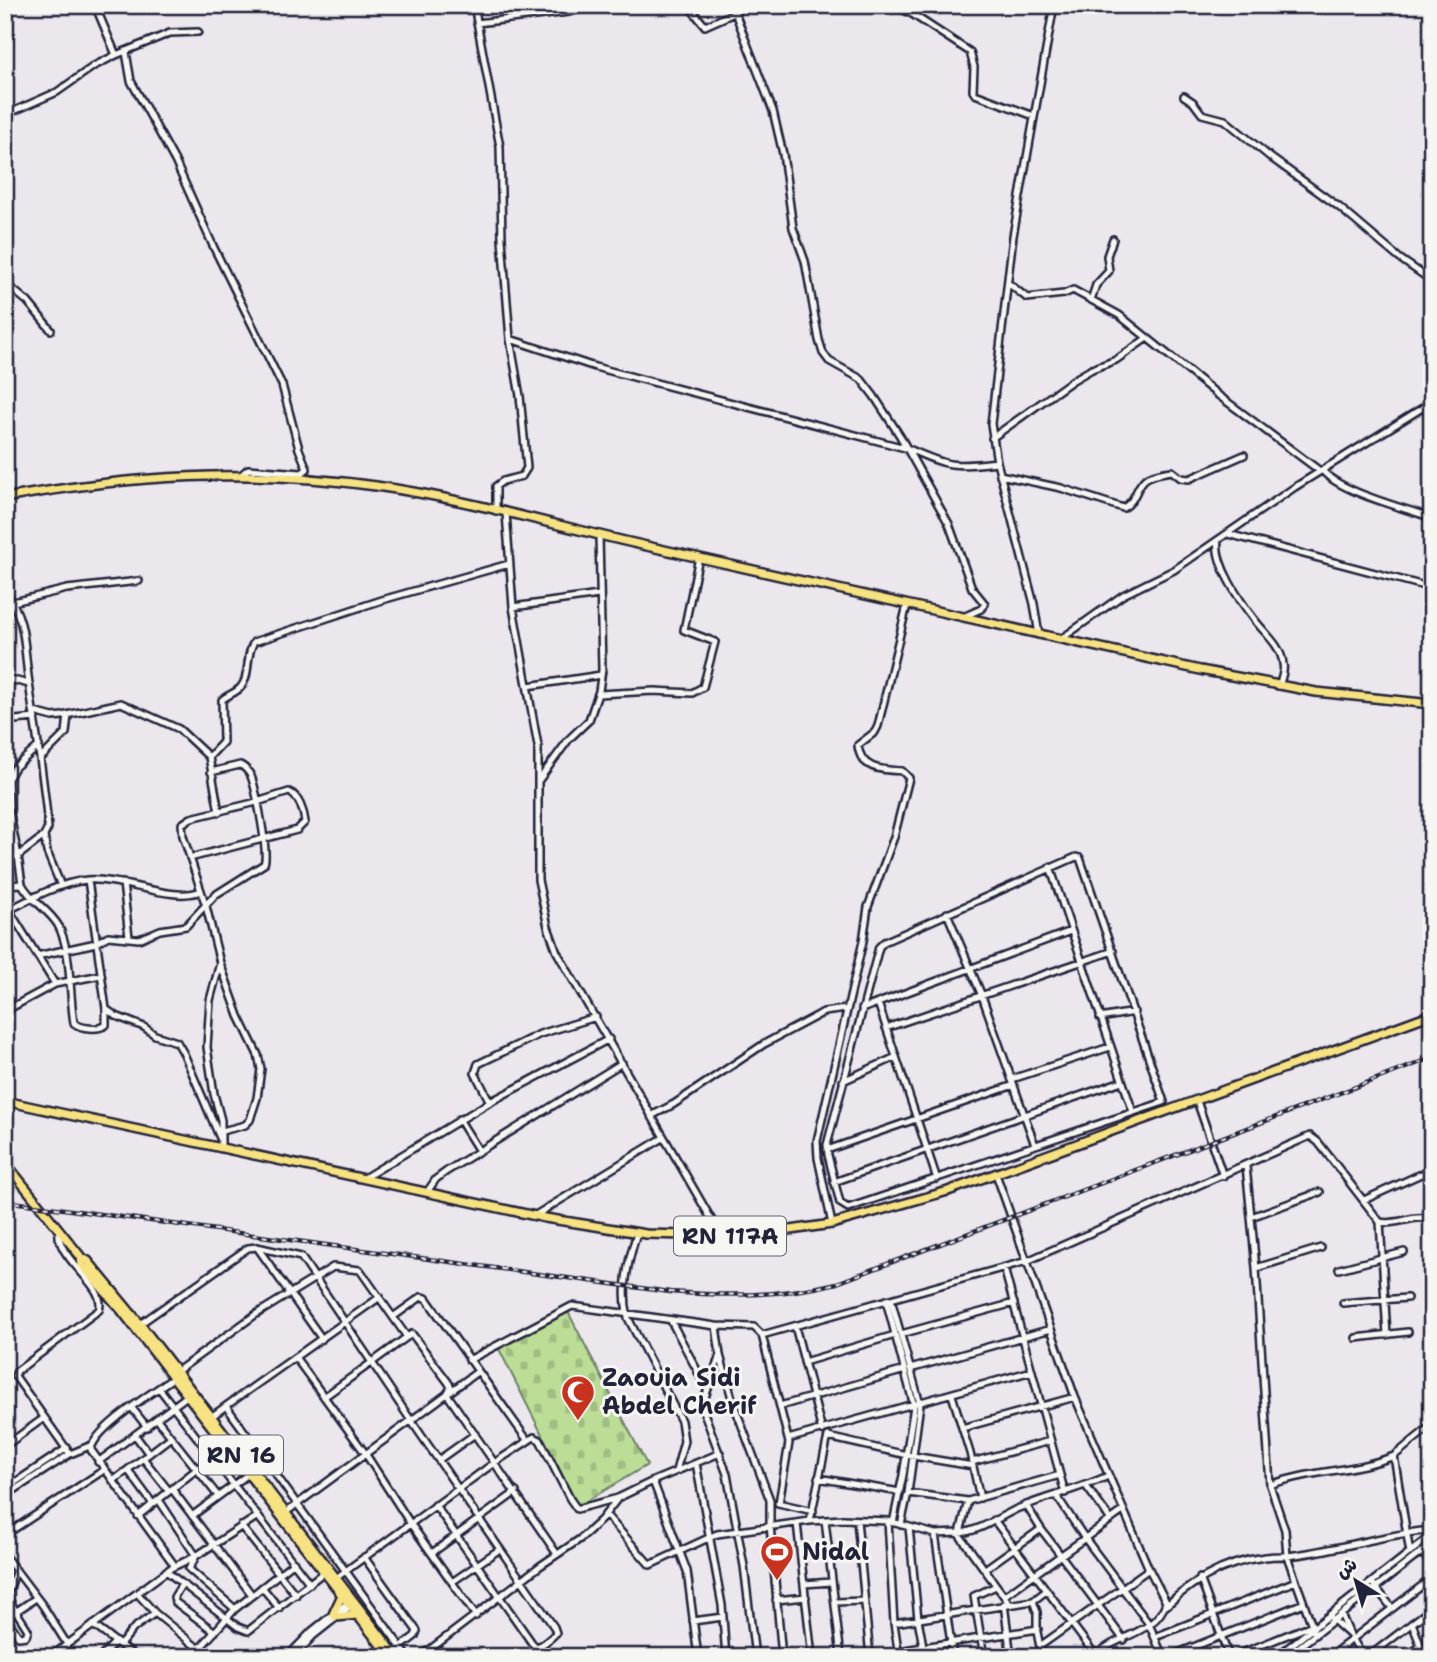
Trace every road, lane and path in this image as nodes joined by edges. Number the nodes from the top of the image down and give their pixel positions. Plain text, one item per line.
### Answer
1 (95, 5) edge
2 (474, 5) edge
3 (597, 5) edge
4 (688, 5) edge
5 (894, 5) edge
6 (1054, 5) edge
7 (734, 8) edge
8 (477, 23) junction
9 (198, 32) dead end
10 (126, 52) junction
11 (116, 55) junction
12 (1185, 96) dead end
13 (5, 115) edge
14 (1034, 116) junction
15 (1113, 239) dead end
16 (5, 251) edge
17 (1432, 281) edge
18 (1008, 283) junction
19 (1091, 300) junction
20 (51, 330) dead end
21 (1147, 338) junction
22 (510, 339) junction
23 (1432, 402) edge
24 (992, 438) junction
25 (906, 448) junction
26 (1244, 455) dead end
27 (997, 462) junction
28 (1321, 470) junction
29 (241, 475) junction
30 (1000, 475) junction
31 (5, 498) edge
32 (496, 510) junction
33 (506, 513) junction
34 (1432, 517) edge
35 (1228, 533) junction
36 (599, 536) junction
37 (1218, 540) junction
38 (699, 557) junction
39 (509, 564) junction
40 (139, 581) dead end
41 (1432, 587) edge
42 (5, 590) edge
43 (599, 595) junction
44 (13, 601) junction
45 (5, 604) edge
46 (907, 605) junction
47 (513, 607) junction
48 (960, 618) junction
49 (1039, 635) junction
50 (1060, 640) junction
51 (601, 676) junction
52 (5, 678) edge
53 (29, 684) junction
54 (528, 686) junction
55 (1279, 686) junction
56 (598, 694) junction
57 (1432, 704) edge
58 (34, 715) junction
59 (68, 716) junction
60 (5, 721) edge
61 (39, 746) junction
62 (209, 757) junction
63 (41, 758) junction
64 (5, 760) edge
65 (211, 772) junction
66 (8, 779) junction
67 (539, 780) junction
68 (257, 802) junction
69 (7, 812) edge
70 (219, 812) junction
71 (44, 836) junction
72 (263, 839) junction
73 (18, 856) junction
74 (5, 858) edge
75 (190, 858) junction
76 (1050, 867) junction
77 (88, 880) junction
78 (123, 883) junction
79 (22, 884) junction
80 (5, 885) edge
81 (61, 886) junction
82 (201, 891) junction
83 (32, 899) junction
84 (206, 906) junction
85 (7, 911) edge
86 (947, 913) junction
87 (1071, 931) junction
88 (129, 937) junction
89 (96, 943) junction
90 (65, 950) junction
91 (1113, 951) junction
92 (37, 956) junction
93 (1081, 961) junction
94 (220, 963) junction
95 (971, 968) junction
96 (101, 975) junction
97 (69, 982) junction
98 (55, 984) junction
99 (982, 996) junction
100 (878, 1003) junction
101 (106, 1009) junction
102 (846, 1009) junction
103 (862, 1009) junction
104 (5, 1011) edge
105 (1134, 1012) junction
106 (1432, 1014) edge
107 (596, 1017) junction
108 (1100, 1018) junction
109 (887, 1028) junction
110 (609, 1040) junction
111 (1110, 1046) junction
112 (896, 1057) junction
113 (622, 1063) junction
114 (843, 1081) junction
115 (1122, 1081) junction
116 (1013, 1082) junction
117 (5, 1101) edge
118 (1197, 1101) junction
119 (490, 1102) junction
120 (1164, 1102) junction
121 (1168, 1111) junction
122 (1133, 1112) junction
123 (1024, 1115) junction
124 (651, 1116) junction
125 (916, 1117) junction
126 (459, 1119) junction
127 (222, 1131) junction
128 (663, 1138) junction
129 (221, 1143) junction
130 (1035, 1145) junction
131 (927, 1149) junction
132 (827, 1150) junction
133 (479, 1152) junction
134 (5, 1162) edge
135 (1246, 1166) junction
136 (996, 1174) junction
137 (1223, 1176) junction
138 (364, 1178) junction
139 (937, 1179) junction
140 (1432, 1179) edge
141 (834, 1182) junction
142 (427, 1192) junction
143 (1320, 1192) dead end
144 (1364, 1200) junction
145 (534, 1216) junction
146 (1251, 1217) junction
147 (1432, 1220) edge
148 (1380, 1222) junction
149 (832, 1224) junction
150 (59, 1229) junction
151 (637, 1233) junction
152 (720, 1236) junction
153 (257, 1247) junction
154 (1321, 1248) dead end
155 (1404, 1251) dead end
156 (81, 1257) junction
157 (1382, 1258) junction
158 (1027, 1261) junction
159 (1004, 1268) junction
160 (1256, 1268) junction
161 (1339, 1269) dead end
162 (316, 1278) junction
163 (290, 1294) junction
164 (380, 1297) junction
165 (1408, 1298) dead end
166 (889, 1300) junction
167 (1385, 1300) junction
168 (1014, 1303) junction
169 (1343, 1303) dead end
170 (626, 1312) junction
171 (393, 1317) junction
172 (345, 1321) junction
173 (671, 1321) junction
174 (140, 1324) junction
175 (716, 1326) junction
176 (795, 1326) junction
177 (1051, 1329) junction
178 (1408, 1332) dead end
179 (762, 1335) junction
180 (898, 1335) junction
181 (1387, 1335) junction
182 (407, 1337) junction
183 (1024, 1337) junction
184 (1356, 1338) dead end
185 (322, 1339) junction
186 (720, 1355) junction
187 (295, 1357) junction
188 (469, 1360) junction
189 (373, 1362) junction
190 (804, 1362) junction
191 (908, 1370) junction
192 (1032, 1371) junction
193 (477, 1372) junction
194 (175, 1375) junction
195 (159, 1388) junction
196 (707, 1390) junction
197 (447, 1394) junction
198 (953, 1395) junction
199 (187, 1396) junction
200 (813, 1396) junction
201 (324, 1397) junction
202 (1074, 1397) junction
203 (917, 1405) junction
204 (173, 1406) junction
205 (226, 1406) junction
206 (780, 1406) junction
207 (1041, 1406) junction
208 (132, 1408) junction
209 (211, 1417) junction
210 (44, 1418) junction
211 (157, 1419) junction
212 (410, 1419) junction
213 (1432, 1425) edge
214 (146, 1427) junction
215 (962, 1428) junction
216 (825, 1430) junction
217 (475, 1434) junction
218 (135, 1435) junction
219 (171, 1437) junction
220 (828, 1437) junction
221 (788, 1439) junction
222 (528, 1441) junction
223 (1050, 1441) junction
224 (92, 1445) junction
225 (5, 1446) edge
226 (69, 1451) junction
227 (365, 1453) junction
228 (720, 1453) junction
229 (146, 1456) junction
230 (910, 1456) junction
231 (1394, 1456) junction
232 (212, 1457) junction
233 (440, 1459) junction
234 (98, 1462) junction
235 (494, 1463) junction
236 (696, 1463) junction
237 (973, 1464) junction
238 (196, 1469) junction
239 (104, 1470) junction
240 (128, 1470) junction
241 (677, 1471) junction
242 (250, 1473) junction
243 (1060, 1475) junction
244 (1108, 1476) junction
245 (818, 1478) junction
246 (113, 1481) junction
247 (653, 1481) junction
248 (234, 1484) junction
249 (1270, 1485) junction
250 (1086, 1486) junction
251 (459, 1488) junction
252 (5, 1489) edge
253 (170, 1490) junction
254 (516, 1492) junction
255 (900, 1492) junction
256 (908, 1493) junction
257 (1065, 1493) junction
258 (1056, 1495) junction
259 (5, 1496) edge
260 (218, 1496) junction
261 (618, 1498) junction
262 (980, 1498) junction
263 (770, 1500) junction
264 (968, 1501) junction
265 (156, 1502) junction
266 (779, 1503) junction
267 (297, 1504) junction
268 (435, 1505) junction
269 (1026, 1505) junction
270 (813, 1511) junction
271 (1124, 1511) junction
272 (285, 1513) junction
273 (606, 1514) junction
274 (896, 1514) junction
275 (138, 1516) junction
276 (192, 1516) junction
277 (258, 1516) junction
278 (903, 1516) junction
279 (480, 1519) junction
280 (825, 1520) junction
281 (857, 1520) junction
282 (994, 1520) junction
283 (1111, 1520) junction
284 (810, 1521) junction
285 (797, 1522) junction
286 (890, 1522) junction
287 (410, 1523) junction
288 (770, 1525) junction
289 (901, 1525) junction
290 (241, 1526) junction
291 (909, 1527) junction
292 (1041, 1529) junction
293 (738, 1530) junction
294 (1432, 1530) edge
295 (959, 1533) junction
296 (935, 1534) junction
297 (1406, 1534) junction
298 (5, 1535) edge
299 (1432, 1535) edge
300 (456, 1536) junction
301 (710, 1537) junction
302 (1084, 1537) junction
303 (213, 1544) junction
304 (1432, 1544) edge
305 (1014, 1548) junction
306 (500, 1549) junction
307 (681, 1552) junction
308 (1422, 1552) junction
309 (432, 1553) junction
310 (557, 1554) junction
311 (1060, 1554) junction
312 (1412, 1555) junction
313 (5, 1556) edge
314 (197, 1556) junction
315 (364, 1556) junction
316 (1287, 1556) junction
317 (294, 1562) junction
318 (476, 1565) junction
319 (175, 1566) junction
320 (1432, 1566) edge
321 (985, 1569) junction
322 (1149, 1569) junction
323 (16, 1570) junction
324 (345, 1570) junction
325 (166, 1571) junction
326 (324, 1572) junction
327 (279, 1573) junction
328 (1033, 1574) junction
329 (1432, 1577) edge
330 (336, 1578) junction
331 (1200, 1578) junction
332 (522, 1580) junction
333 (831, 1581) junction
334 (1296, 1581) junction
335 (452, 1582) junction
336 (182, 1584) junction
337 (310, 1584) junction
338 (804, 1584) junction
339 (1374, 1585) junction
340 (996, 1586) junction
341 (262, 1587) junction
342 (1122, 1588) junction
343 (1046, 1591) junction
344 (137, 1592) junction
345 (6, 1595) edge
346 (253, 1595) junction
347 (296, 1595) junction
348 (342, 1595) junction
349 (1004, 1596) junction
350 (806, 1597) junction
351 (36, 1598) junction
352 (500, 1598) junction
353 (776, 1600) junction
354 (864, 1601) junction
355 (1033, 1601) junction
356 (835, 1602) junction
357 (1304, 1602) junction
358 (351, 1603) junction
359 (1007, 1603) junction
360 (1098, 1605) junction
361 (1165, 1607) junction
362 (279, 1608) junction
363 (1392, 1608) junction
364 (1432, 1608) edge
365 (235, 1609) junction
366 (976, 1609) junction
367 (17, 1611) junction
368 (1339, 1612) junction
369 (155, 1613) junction
370 (1214, 1614) junction
371 (335, 1615) junction
372 (357, 1615) junction
373 (947, 1615) junction
374 (476, 1616) junction
375 (723, 1617) junction
376 (6, 1618) edge
377 (227, 1618) junction
378 (1331, 1618) junction
379 (918, 1619) junction
380 (693, 1621) junction
381 (894, 1623) junction
382 (1070, 1623) junction
383 (1412, 1623) junction
384 (1149, 1624) junction
385 (93, 1626) junction
386 (1038, 1629) junction
387 (1313, 1629) junction
388 (215, 1632) junction
389 (1009, 1633) junction
390 (1222, 1636) junction
391 (981, 1637) junction
392 (1155, 1637) junction
393 (1351, 1637) junction
394 (1124, 1640) junction
395 (951, 1642) junction
396 (67, 1644) junction
397 (118, 1644) junction
398 (1040, 1646) junction
399 (1421, 1646) junction
400 (401, 1647) junction
401 (923, 1647) junction
402 (199, 1649) junction
403 (898, 1654) edge
404 (390, 1655) edge
405 (1094, 1655) edge
406 (50, 1657) edge
407 (101, 1657) edge
408 (136, 1657) edge
409 (192, 1657) edge
410 (286, 1657) edge
411 (294, 1657) edge
412 (408, 1657) edge
413 (420, 1657) edge
414 (698, 1657) edge
415 (726, 1657) edge
416 (755, 1657) edge
417 (782, 1657) edge
418 (813, 1657) edge
419 (841, 1657) edge
420 (870, 1657) edge
421 (925, 1657) edge
422 (953, 1657) edge
423 (984, 1657) edge
424 (1011, 1657) edge
425 (1042, 1657) edge
426 (1084, 1657) edge
427 (1163, 1657) edge
428 (1168, 1657) edge
429 (1231, 1657) edge
430 (1276, 1657) edge
431 (1286, 1657) edge
432 (1329, 1657) edge
433 (1366, 1657) edge
434 (1406, 1657) edge
435 (1425, 1657) edge

1 - 11 street
2 - 8 street
3 - 8 street
4 - 7 street
5 - 14 street
6 - 14 street
7 - 25 street
8 - 22 street
9 - 10 street
10 - 11 street
10 - 29 street
11 - 13 street
12 - 17 street
14 - 18 street
15 - 19 street
16 - 20 street
18 - 19 street
18 - 24 street
19 - 21 street
21 - 24 street
21 - 28 street
22 - 25 street
22 - 32 street
23 - 28 street
24 - 27 street
25 - 27 street
25 - 48 street
26 - 30 street
27 - 30 street
28 - 34 street
28 - 35 street
29 - 31 main road
29 - 32 main road
30 - 49 street
32 - 33 main road
33 - 36 main road
33 - 39 street
35 - 37 street
35 - 41 street
36 - 38 main road
36 - 43 street
37 - 50 street
37 - 55 street
38 - 46 main road
38 - 56 street
39 - 47 street
39 - 62 street
40 - 44 street
42 - 44 street
43 - 47 street
43 - 51 street
44 - 45 street
44 - 53 street
46 - 48 main road
46 - 102 street
47 - 54 street
48 - 49 main road
49 - 50 main road
50 - 55 main road
51 - 54 street
51 - 56 street
52 - 53 street
53 - 58 street
54 - 67 street
55 - 57 main road
56 - 67 street
58 - 59 street
58 - 60 street
58 - 61 street
59 - 62 street
59 - 63 street
61 - 63 street
61 - 66 street
62 - 65 street
63 - 71 street
64 - 66 street
65 - 68 street
65 - 70 street
66 - 69 street
67 - 107 street
68 - 70 street
68 - 72 street
68 - 72 street
69 - 73 street
70 - 75 street
71 - 73 street
71 - 81 street
72 - 75 street
72 - 84 street
73 - 74 street
73 - 79 street
75 - 82 street
76 - 86 street
76 - 87 street
76 - 91 street
77 - 78 street
77 - 81 street
77 - 89 street
78 - 82 street
78 - 88 street
79 - 80 street
79 - 83 street
81 - 83 street
82 - 84 street
83 - 85 street
83 - 90 street
84 - 88 street
84 - 94 street
85 - 92 street
86 - 95 street
86 - 103 street
87 - 93 street
87 - 95 street
88 - 89 street
89 - 90 street
89 - 96 street
90 - 92 street
90 - 97 street
91 - 93 street
91 - 105 street
92 - 98 street
93 - 99 street
93 - 108 street
94 - 127 street
94 - 127 street
95 - 99 street
95 - 100 street
96 - 97 street
96 - 101 street
97 - 98 street
97 - 101 street
98 - 104 street
99 - 109 street
99 - 116 street
100 - 103 street
100 - 109 street
101 - 129 street
102 - 124 street
102 - 149 street
103 - 114 street
105 - 108 street
105 - 120 street
106 - 118 main road, RN 117A
107 - 110 street
107 - 119 street
108 - 111 street
109 - 112 street
110 - 113 street
110 - 119 street
111 - 115 street
111 - 116 street
112 - 114 street
112 - 125 street
113 - 124 street
113 - 133 street
114 - 132 street
115 - 122 street
115 - 123 street
116 - 123 street
116 - 125 street
117 - 129 main road, RN 117A
118 - 121 main road, RN 117A
118 - 137 street
119 - 126 street
120 - 121 street
120 - 122 street
121 - 136 main road, RN 117A
122 - 130 street
123 - 130 street
123 - 131 street
124 - 128 street
125 - 131 street
125 - 132 street
126 - 133 street
126 - 138 street
127 - 129 street
128 - 145 street
128 - 152 street
129 - 138 main road, RN 117A
130 - 139 street
131 - 139 street
131 - 141 street
132 - 141 street
133 - 142 street
134 - 150 main road, RN 16
135 - 137 street
135 - 144 street
135 - 146 street
136 - 149 main road, RN 117A
136 - 158 street
137 - 158 street
138 - 142 main road, RN 117A
139 - 141 street
140 - 144 street
142 - 145 main road, RN 117A
143 - 146 street
144 - 148 street
145 - 151 main road, RN 117A
146 - 160 street
147 - 148 street
148 - 157 street
149 - 152 main road, RN 117A
150 - 156 main road, RN 16
150 - 210 street
151 - 152 main road, RN 117A
151 - 170 street
153 - 162 street
153 - 163 street
153 - 174 street
154 - 160 street
155 - 157 street
156 - 174 main road, RN 16
156 - 194 main road, RN 16
157 - 161 street
157 - 167 street
158 - 159 street
158 - 177 street
159 - 166 street
159 - 168 street
160 - 249 street
162 - 163 street
162 - 164 street
162 - 172 street
163 - 185 street
163 - 194 street
164 - 171 street
164 - 172 street
165 - 167 street
166 - 176 street
166 - 180 street
167 - 169 street
167 - 181 street
168 - 180 street
168 - 183 street
170 - 173 street
170 - 188 street
170 - 241 street
171 - 182 street
171 - 188 street
172 - 185 street
172 - 189 street
173 - 175 street
173 - 196 street
174 - 194 main road, RN 16
175 - 179 street
175 - 186 street
176 - 179 street
176 - 190 street
177 - 183 street
177 - 202 street
178 - 181 street
179 - 206 street
180 - 190 street
180 - 191 street
181 - 184 street
182 - 189 street
182 - 197 street
183 - 191 street
183 - 192 street
185 - 187 street
186 - 196 street
186 - 263 street
187 - 201 street
187 - 205 street
188 - 193 street
189 - 201 street
189 - 212 street
190 - 200 street
191 - 200 street
191 - 203 street
192 - 198 street
192 - 207 street
193 - 197 street
193 - 222 street
194 - 195 street
194 - 199 main road, RN 16
194 - 209 main road, RN 16
195 - 204 street
195 - 208 street
196 - 228 street
197 - 212 street
197 - 217 street
198 - 203 street
198 - 215 street
199 - 204 street
199 - 242 main road, RN 16
200 - 206 street
200 - 216 street
201 - 227 street
202 - 207 street
202 - 244 street
203 - 216 street
203 - 230 street
204 - 211 street
204 - 232 street
205 - 209 street
205 - 267 street
206 - 221 street
207 - 215 street
207 - 223 street
208 - 214 street
208 - 224 street
209 - 242 main road, RN 16
210 - 225 street
210 - 226 street
211 - 214 street
211 - 219 street
212 - 227 street
212 - 233 street
213 - 231 street
214 - 218 street
215 - 237 street
216 - 220 street
216 - 221 street
217 - 233 street
217 - 235 street
218 - 229 street
218 - 234 street
219 - 229 street
219 - 238 street
220 - 230 street
220 - 245 street
221 - 266 street
222 - 235 street
222 - 261 street
223 - 237 street
223 - 243 street
224 - 226 street
224 - 234 street
226 - 252 street
226 - 259 street
227 - 267 street
227 - 287 street
228 - 236 street
228 - 293 street
229 - 240 street
229 - 253 street
230 - 237 street
230 - 255 street
230 - 256 street
231 - 249 street
231 - 297 street
232 - 238 street
232 - 248 street
233 - 251 street
234 - 239 street
235 - 251 street
235 - 254 street
236 - 241 street
236 - 301 street
237 - 262 street
238 - 253 street
238 - 260 street
239 - 246 street
239 - 298 street
240 - 246 street
240 - 265 street
241 - 247 street
242 - 248 street
242 - 272 main road, RN 16
242 - 326 main road, RN 16
243 - 257 street
243 - 262 street
244 - 250 street
244 - 271 street
245 - 255 street
245 - 270 street
246 - 275 street
247 - 261 street
247 - 307 street
248 - 260 street
248 - 277 street
249 - 316 street
250 - 257 street
250 - 283 street
251 - 268 street
251 - 279 street
253 - 265 street
253 - 276 street
254 - 279 street
254 - 310 street
255 - 274 street
256 - 264 street
256 - 278 street
257 - 258 street
258 - 269 street
258 - 302 street
260 - 276 street
261 - 273 street
262 - 264 street
263 - 266 street
263 - 288 street
264 - 295 street
265 - 275 street
265 - 314 street
266 - 270 street
267 - 272 street
267 - 324 street
268 - 287 street
268 - 300 street
269 - 282 street
269 - 292 street
270 - 284 street
271 - 283 street
271 - 322 street
272 - 330 main road, RN 16
273 - 307 street
273 - 310 street
274 - 278 street
274 - 286 street
275 - 319 street
276 - 303 street
277 - 290 street
277 - 317 street
278 - 289 street
279 - 300 street
279 - 306 street
280 - 281 street
280 - 284 street
280 - 333 street
281 - 286 street
281 - 354 street
282 - 295 street
282 - 305 street
283 - 302 street
284 - 285 street
285 - 288 street
285 - 338 street
286 - 289 street
286 - 381 street
287 - 309 street
287 - 315 street
288 - 293 street
288 - 353 street
289 - 291 street
290 - 303 street
290 - 327 street
291 - 296 street
291 - 379 street
292 - 305 street
292 - 311 street
293 - 301 street
293 - 416 street
294 - 297 street
295 - 296 street
295 - 321 street
296 - 373 street
297 - 312 street
297 - 316 street
299 - 312 street
300 - 309 street
300 - 318 street
301 - 307 street
301 - 375 street
302 - 311 street
302 - 342 street
303 - 314 street
303 - 346 street
304 - 308 street
305 - 321 street
305 - 328 street
306 - 318 street
306 - 332 street
307 - 380 street
308 - 312 street
308 - 320 street
309 - 335 street
310 - 332 street
311 - 328 street
311 - 360 street
312 - 339 street
313 - 323 street
314 - 319 street
314 - 365 street
315 - 324 street
315 - 400 street
316 - 331 street
316 - 334 street
317 - 327 street
317 - 337 street
318 - 335 street
318 - 352 street
319 - 325 street
321 - 340 street
322 - 342 street
322 - 361 street
323 - 345 street
323 - 351 street
324 - 330 street
324 - 400 street
325 - 336 street
325 - 344 street
326 - 337 street
326 - 348 main road, RN 16
327 - 341 street
327 - 347 street
328 - 343 street
328 - 349 street
329 - 363 street
330 - 358 main road, RN 16
331 - 361 street
331 - 370 street
332 - 352 street
332 - 352 street
333 - 338 street
333 - 356 street
334 - 357 street
334 - 370 street
335 - 374 street
336 - 377 street
336 - 388 street
337 - 347 street
338 - 350 street
339 - 363 street
339 - 368 street
340 - 349 street
340 - 366 street
341 - 346 street
341 - 362 street
342 - 360 street
342 - 384 street
343 - 355 street
343 - 382 street
344 - 369 street
344 - 385 street
345 - 367 street
346 - 365 street
347 - 362 street
348 - 358 main road, RN 16
348 - 371 main road
349 - 359 street
350 - 353 street
350 - 418 street
351 - 367 street
351 - 396 street
352 - 374 street
353 - 417 street
354 - 356 street
354 - 420 street
355 - 359 street
355 - 386 street
356 - 419 street
357 - 387 street
357 - 390 street
358 - 371 street
358 - 372 main road, RN 16
358 - 404 main road, RN 16
359 - 366 street
359 - 389 street
360 - 382 street
360 - 394 street
361 - 384 street
362 - 377 street
363 - 393 street
364 - 383 street
365 - 377 street
366 - 373 street
366 - 391 street
367 - 376 street
367 - 376 street
368 - 378 street
368 - 393 street
369 - 397 street
369 - 402 street
370 - 390 street
370 - 392 street
371 - 372 main road
371 - 410 street
371 - 411 street
372 - 404 main road, RN 16
373 - 379 street
373 - 395 street
374 - 413 street
375 - 380 street
375 - 415 street
377 - 388 street
378 - 387 street
378 - 393 street
379 - 381 street
379 - 401 street
380 - 414 street
381 - 403 street
382 - 398 street
382 - 405 street
383 - 399 street
383 - 433 street
384 - 392 street
384 - 394 street
385 - 396 street
385 - 397 street
386 - 389 street
386 - 398 street
387 - 429 street
387 - 430 street
387 - 431 street
388 - 402 street
389 - 391 street
389 - 424 street
390 - 428 street
390 - 429 street
391 - 395 street
391 - 423 street
392 - 427 street
393 - 432 street
393 - 433 street
394 - 405 street
395 - 401 street
395 - 422 street
396 - 406 street
397 - 407 street
397 - 408 street
398 - 425 street
399 - 434 street
399 - 435 street
400 - 404 street
400 - 412 street
401 - 403 street
401 - 421 street
402 - 409 street
405 - 426 street

